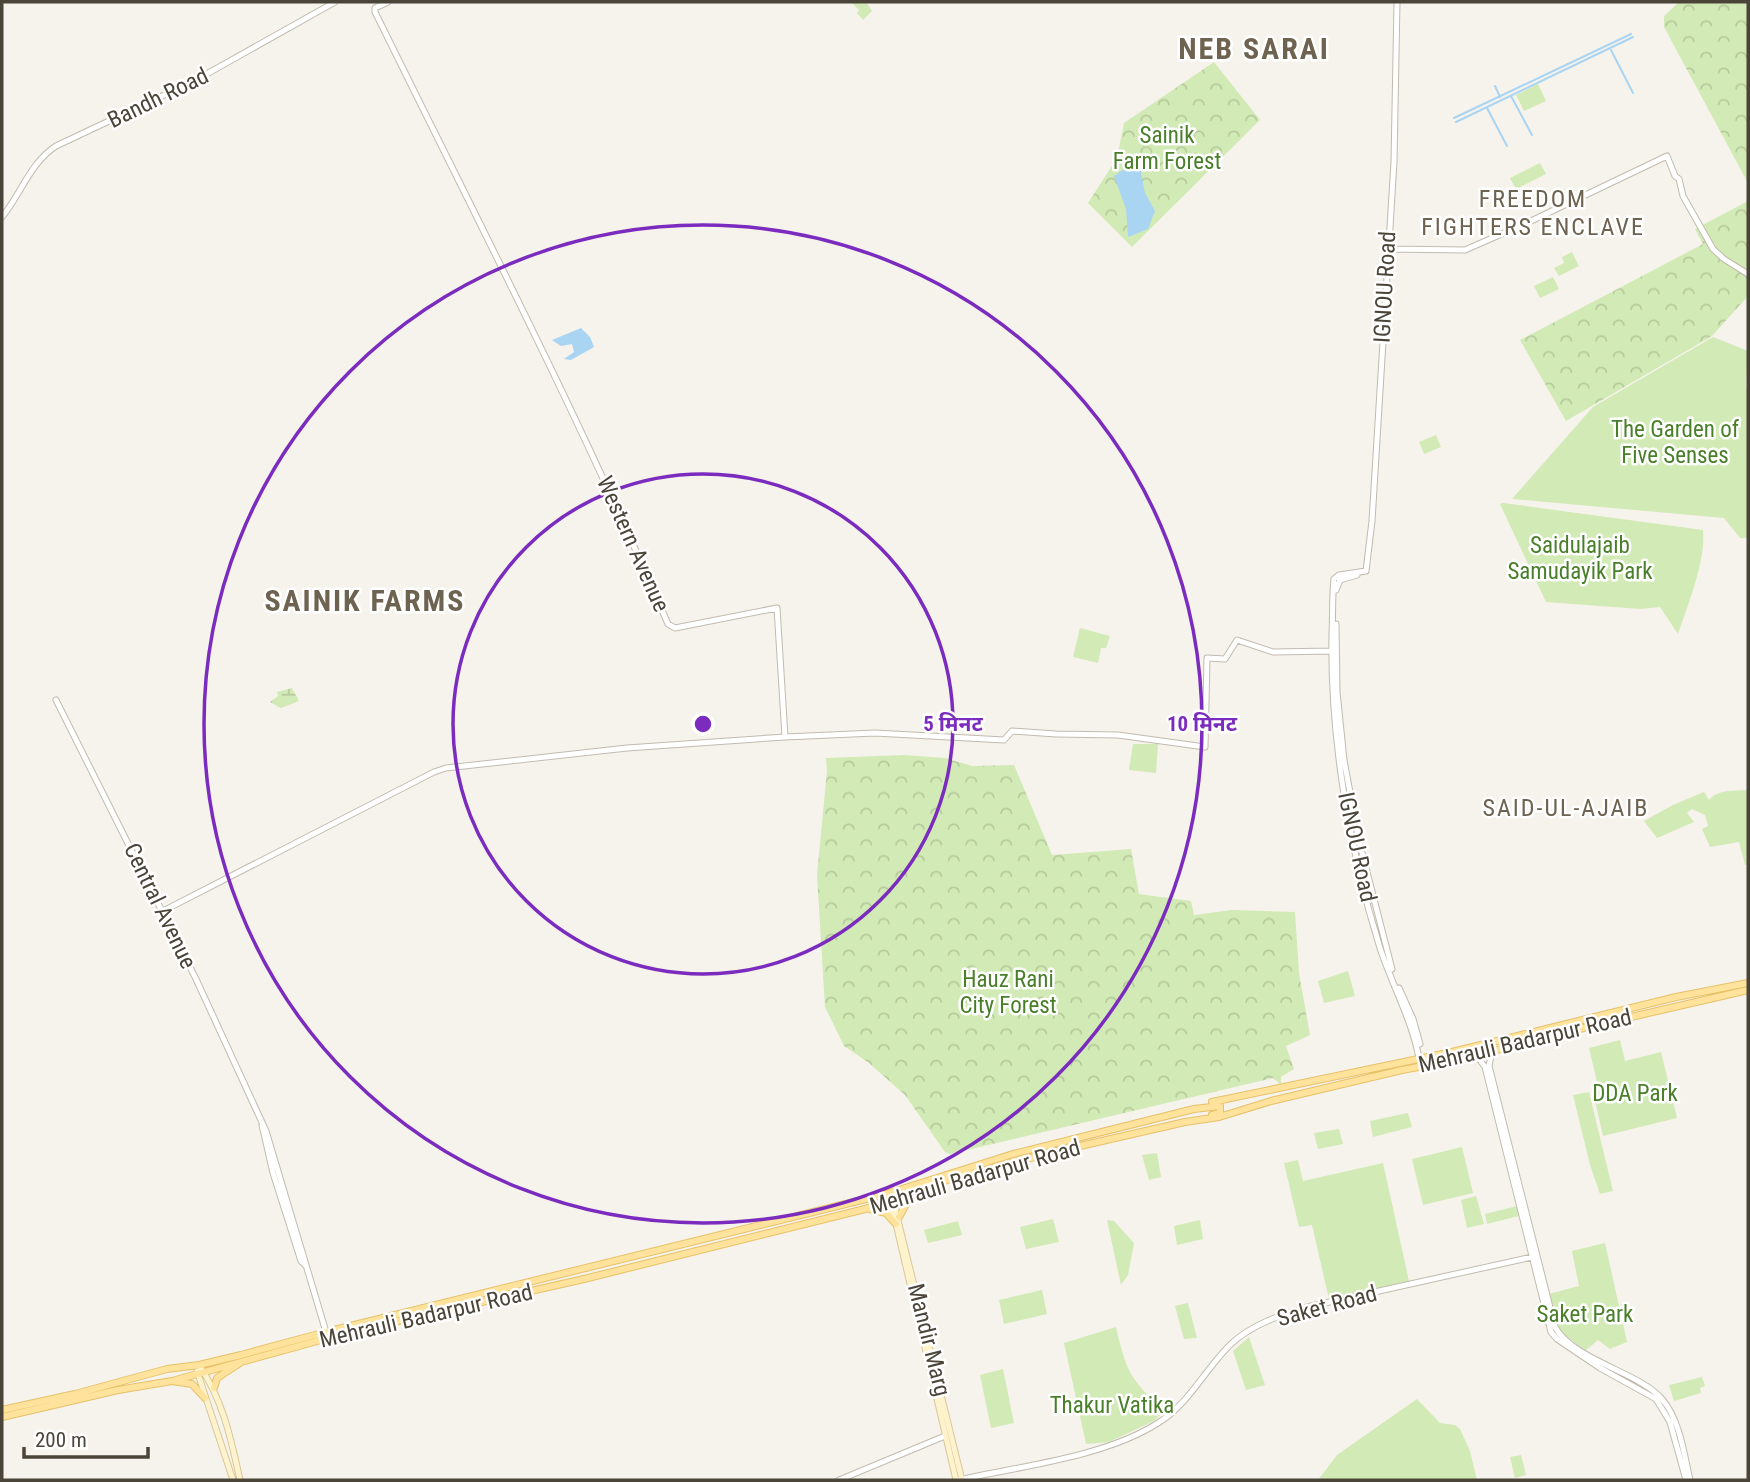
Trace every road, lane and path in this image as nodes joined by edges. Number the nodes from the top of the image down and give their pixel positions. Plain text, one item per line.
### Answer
1 (335, 2) edge
2 (388, 2) edge
3 (1397, 2) edge
4 (2, 217) edge
5 (1387, 249) junction
6 (1748, 274) edge
7 (1366, 571) junction
8 (1332, 651) junction
9 (56, 700) dead end
10 (785, 737) junction
11 (1339, 741) junction
12 (163, 911) junction
13 (1748, 983) edge
14 (1748, 990) edge
15 (1494, 1051) junction
16 (1472, 1057) junction
17 (1421, 1058) junction
18 (1256, 1093) junction
19 (1271, 1101) junction
20 (1194, 1109) junction
21 (1185, 1122) junction
22 (1501, 1122) junction
23 (918, 1192) junction
24 (891, 1201) junction
25 (865, 1209) junction
26 (784, 1220) junction
27 (897, 1221) junction
28 (786, 1229) junction
29 (1532, 1257) junction
30 (326, 1332) junction
31 (242, 1362) junction
32 (199, 1365) junction
33 (200, 1373) junction
34 (172, 1381) junction
35 (214, 1388) junction
36 (205, 1398) junction
37 (2, 1410) edge
38 (2, 1417) edge
39 (1672, 1421) junction
40 (945, 1436) junction
41 (233, 1480) edge
42 (240, 1480) edge
43 (839, 1480) edge
44 (960, 1480) edge
45 (1688, 1480) edge

1 - 4 street, Bandh Road
2 - 10 street, Western Avenue
3 - 5 street, IGNOU Road
5 - 6 street
5 - 7 street, IGNOU Road
7 - 8 street, IGNOU Road
7 - 11 street, IGNOU Road
8 - 10 street
8 - 11 street, IGNOU Road
9 - 12 street, Central Avenue
10 - 12 street
11 - 17 street, IGNOU Road
12 - 30 street, Central Avenue
13 - 17 main road, Mehrauli Badarpur Road
14 - 15 main road, Mehrauli Badarpur Road
15 - 16 main road, Mehrauli Badarpur Road
15 - 22 street
16 - 19 main road, Mehrauli Badarpur Road
16 - 22 street
17 - 18 main road, Mehrauli Badarpur Road
18 - 19 main road
18 - 20 main road, Mehrauli Badarpur Road
19 - 21 main road, Mehrauli Badarpur Road
20 - 21 main road
20 - 26 main road, Mehrauli Badarpur Road
21 - 23 main road, Mehrauli Badarpur Road
22 - 29 street
22 - 39 street
23 - 24 main road, Mehrauli Badarpur Road
23 - 27 main road
24 - 25 main road, Mehrauli Badarpur Road
24 - 27 main road, Mandir Marg
25 - 27 main road
25 - 28 main road, Mehrauli Badarpur Road
26 - 28 main road
26 - 30 main road, Mehrauli Badarpur Road
27 - 40 main road, Mandir Marg
27 - 44 main road, Mandir Marg
28 - 31 main road, Mehrauli Badarpur Road
29 - 39 street
29 - 44 street, Saket Road
30 - 32 main road, Mehrauli Badarpur Road
31 - 33 main road, Mehrauli Badarpur Road
31 - 35 main road
32 - 33 main road
32 - 37 main road, Mehrauli Badarpur Road
33 - 34 main road, Mehrauli Badarpur Road
33 - 35 main road
33 - 36 main road
34 - 36 main road
34 - 38 main road
35 - 42 main road
36 - 41 main road
39 - 45 street
40 - 43 street
40 - 44 main road, Mandir Marg

